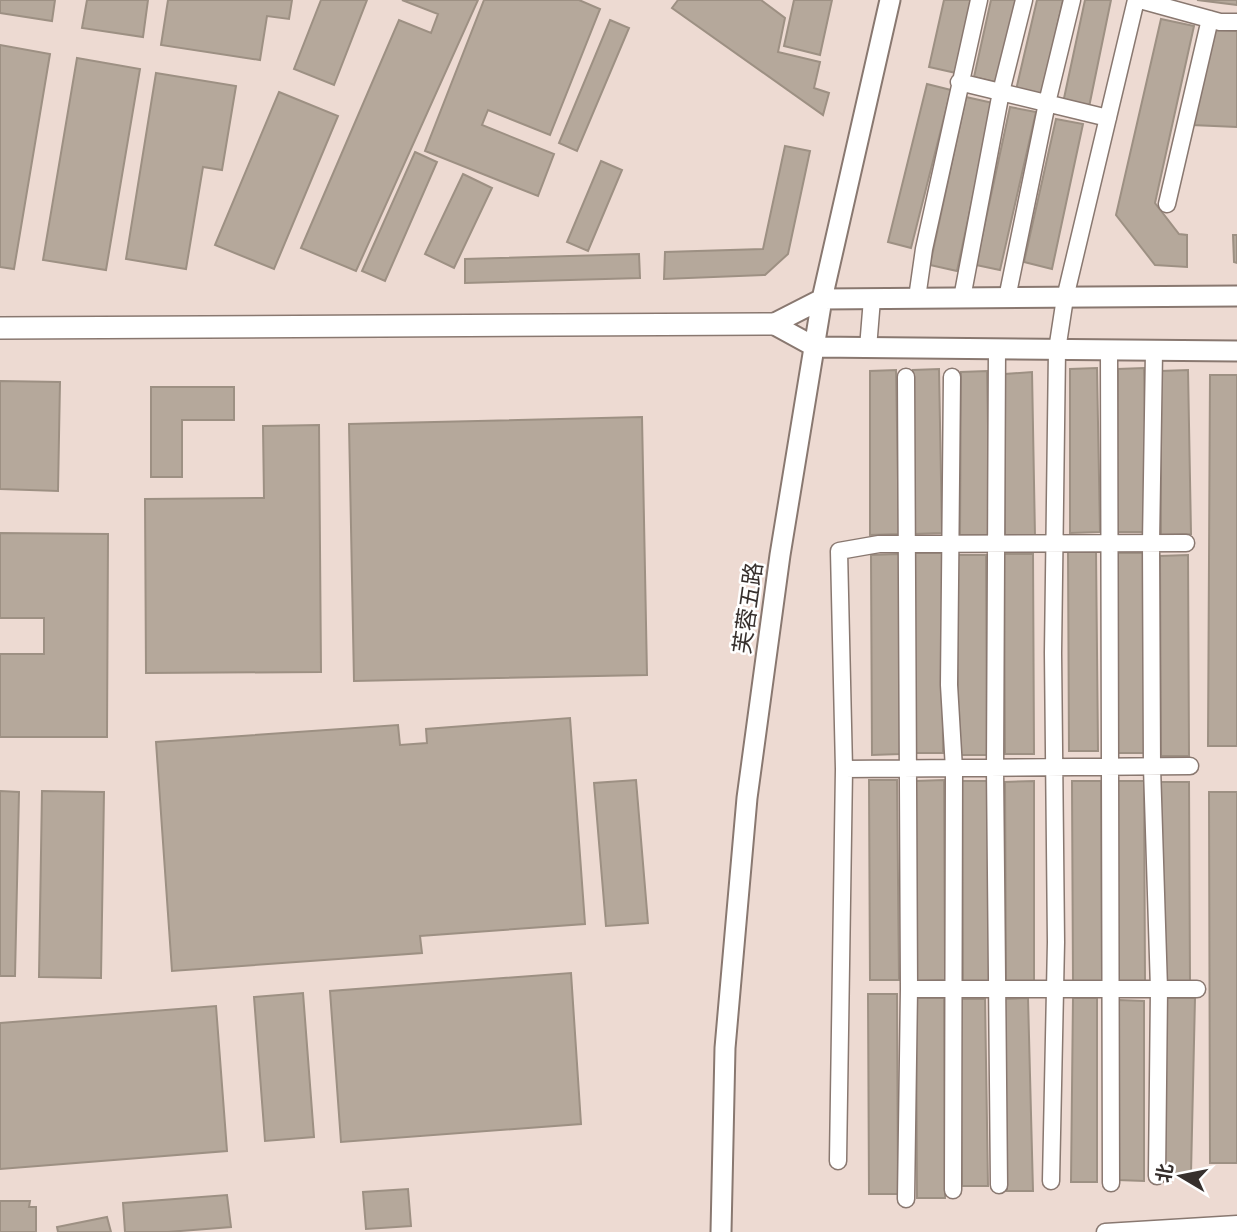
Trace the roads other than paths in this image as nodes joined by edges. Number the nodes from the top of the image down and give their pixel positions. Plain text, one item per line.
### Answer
1 (890, 0) edge
2 (979, 0) edge
3 (1024, 0) edge
4 (1072, 0) edge
5 (1138, 0) edge
6 (1210, 19) junction
7 (1237, 22) edge
8 (959, 82) junction
9 (1002, 92) junction
10 (1047, 103) junction
11 (1108, 118) junction
12 (1167, 204) dead end
13 (1237, 296) edge
14 (917, 298) junction
15 (962, 298) junction
16 (1007, 298) junction
17 (1065, 298) junction
18 (822, 299) junction
19 (872, 299) junction
20 (773, 324) junction
21 (0, 328) edge
22 (815, 347) junction
23 (868, 348) junction
24 (998, 349) junction
25 (1057, 350) junction
26 (1109, 350) junction
27 (1154, 351) junction
28 (1237, 351) edge
29 (906, 377) dead end
30 (952, 377) dead end
31 (1186, 542) dead end
32 (1108, 543) junction
33 (1151, 543) junction
34 (907, 544) junction
35 (950, 544) junction
36 (996, 544) junction
37 (1055, 544) junction
38 (1190, 766) dead end
39 (1152, 767) junction
40 (1054, 768) junction
41 (1110, 768) junction
42 (844, 769) junction
43 (907, 769) junction
44 (954, 769) junction
45 (995, 769) junction
46 (909, 989) junction
47 (954, 989) junction
48 (998, 989) junction
49 (1055, 989) junction
50 (1110, 989) junction
51 (1158, 989) junction
52 (1197, 989) dead end
53 (838, 1161) dead end
54 (1157, 1176) dead end
55 (1052, 1181) dead end
56 (1111, 1183) dead end
57 (999, 1185) dead end
58 (953, 1190) dead end
59 (906, 1199) dead end
60 (1237, 1224) edge
61 (721, 1232) edge
62 (1105, 1232) edge

1 - 18 street, 芙蓉五路
2 - 8 street
3 - 9 street
4 - 10 street
5 - 6 street
5 - 11 street
6 - 7 street
6 - 12 street
8 - 9 street
8 - 14 street
9 - 10 street
9 - 15 street
10 - 11 street
10 - 16 street
11 - 17 street
13 - 17 street
14 - 15 street
14 - 19 street
15 - 16 street
16 - 17 street
17 - 25 street
18 - 19 street
18 - 20 street
18 - 22 street, 芙蓉五路
19 - 23 street
20 - 21 main road
20 - 22 street
22 - 23 street
22 - 61 street, 芙蓉五路
23 - 24 street
24 - 25 street
24 - 36 street
25 - 26 street
25 - 37 street
26 - 27 street
26 - 32 street
27 - 28 street
27 - 33 street
29 - 34 street
30 - 35 street
31 - 33 street
32 - 33 street
32 - 37 street
32 - 41 street
33 - 39 street
34 - 35 street
34 - 42 street
34 - 43 street
35 - 36 street
35 - 44 street
36 - 37 street
36 - 45 street
37 - 40 street
38 - 39 street
39 - 41 street
39 - 51 street
40 - 41 street
40 - 45 street
40 - 49 street
41 - 50 street
42 - 43 street
42 - 53 street
43 - 44 street
43 - 46 street
44 - 45 street
44 - 47 street
45 - 48 street
46 - 47 street
46 - 59 street
47 - 48 street
47 - 58 street
48 - 49 street
48 - 57 street
49 - 50 street
49 - 55 street
50 - 51 street
50 - 56 street
51 - 52 street
51 - 54 street
60 - 62 street

